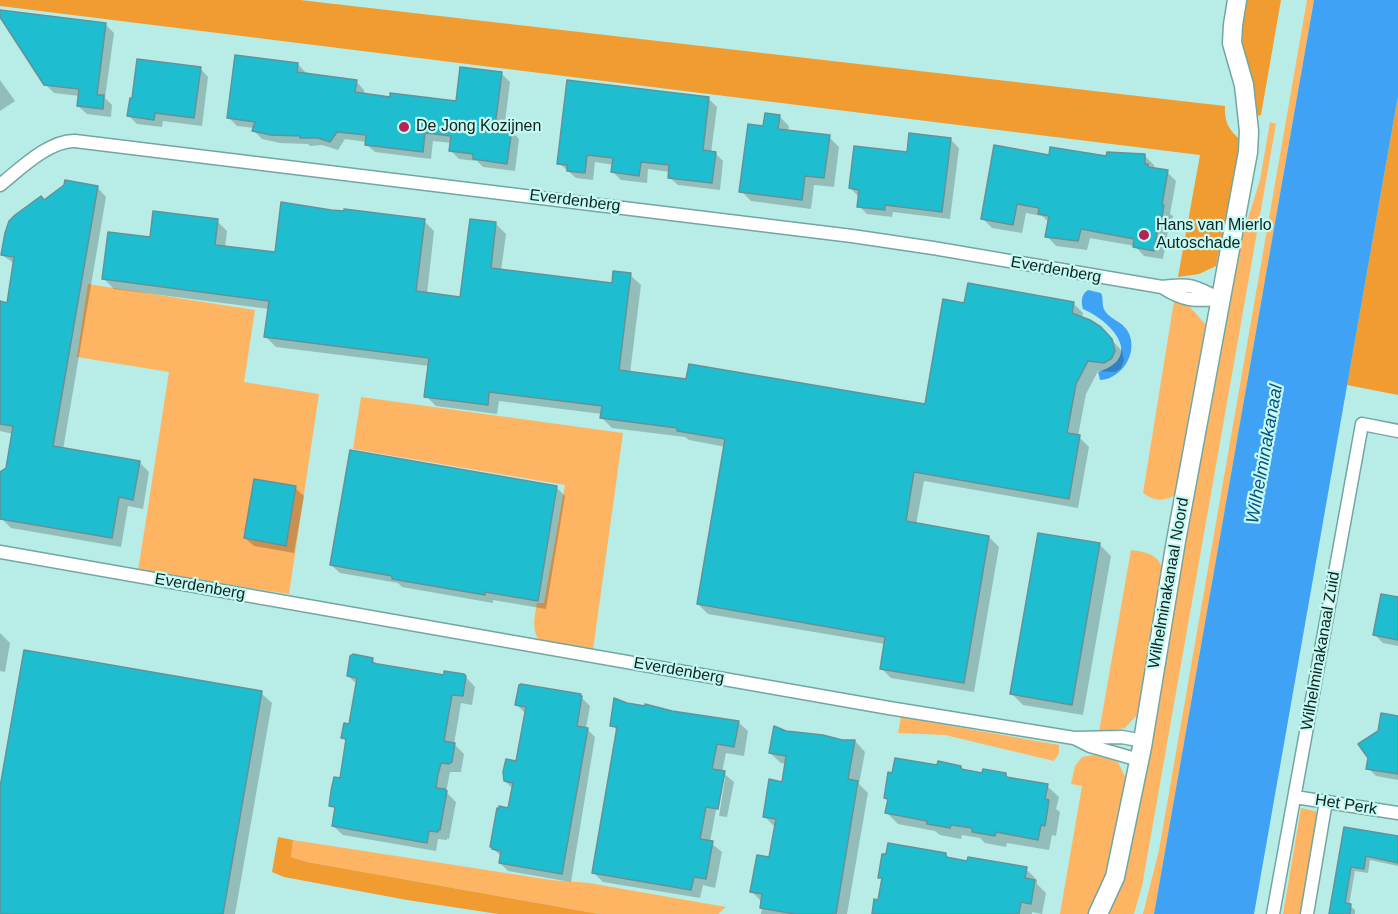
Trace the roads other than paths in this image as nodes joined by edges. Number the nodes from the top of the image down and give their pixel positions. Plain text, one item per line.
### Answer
1 (1237, 0) edge
2 (0, 185) edge
3 (1219, 299) junction
4 (1398, 431) edge
5 (0, 552) edge
6 (1074, 738) junction
7 (1143, 741) junction
8 (1139, 759) junction
9 (1295, 797) junction
10 (1326, 801) junction
11 (1398, 813) edge
12 (1098, 914) edge
13 (1273, 914) edge
14 (1307, 914) edge

1 - 3 street, Wilhelminakanaal Noord
2 - 3 street, Everdenberg
3 - 7 street, Wilhelminakanaal Noord
4 - 9 street, Wilhelminakanaal Zuid
5 - 6 street, Everdenberg
6 - 7 street, Everdenberg
6 - 8 street, Everdenberg
7 - 8 street, Wilhelminakanaal Noord
8 - 12 street, Wilhelminakanaal Noord
9 - 10 street, Het Perk
9 - 13 street, Wilhelminakanaal Zuid
10 - 11 street, Het Perk
10 - 14 street

